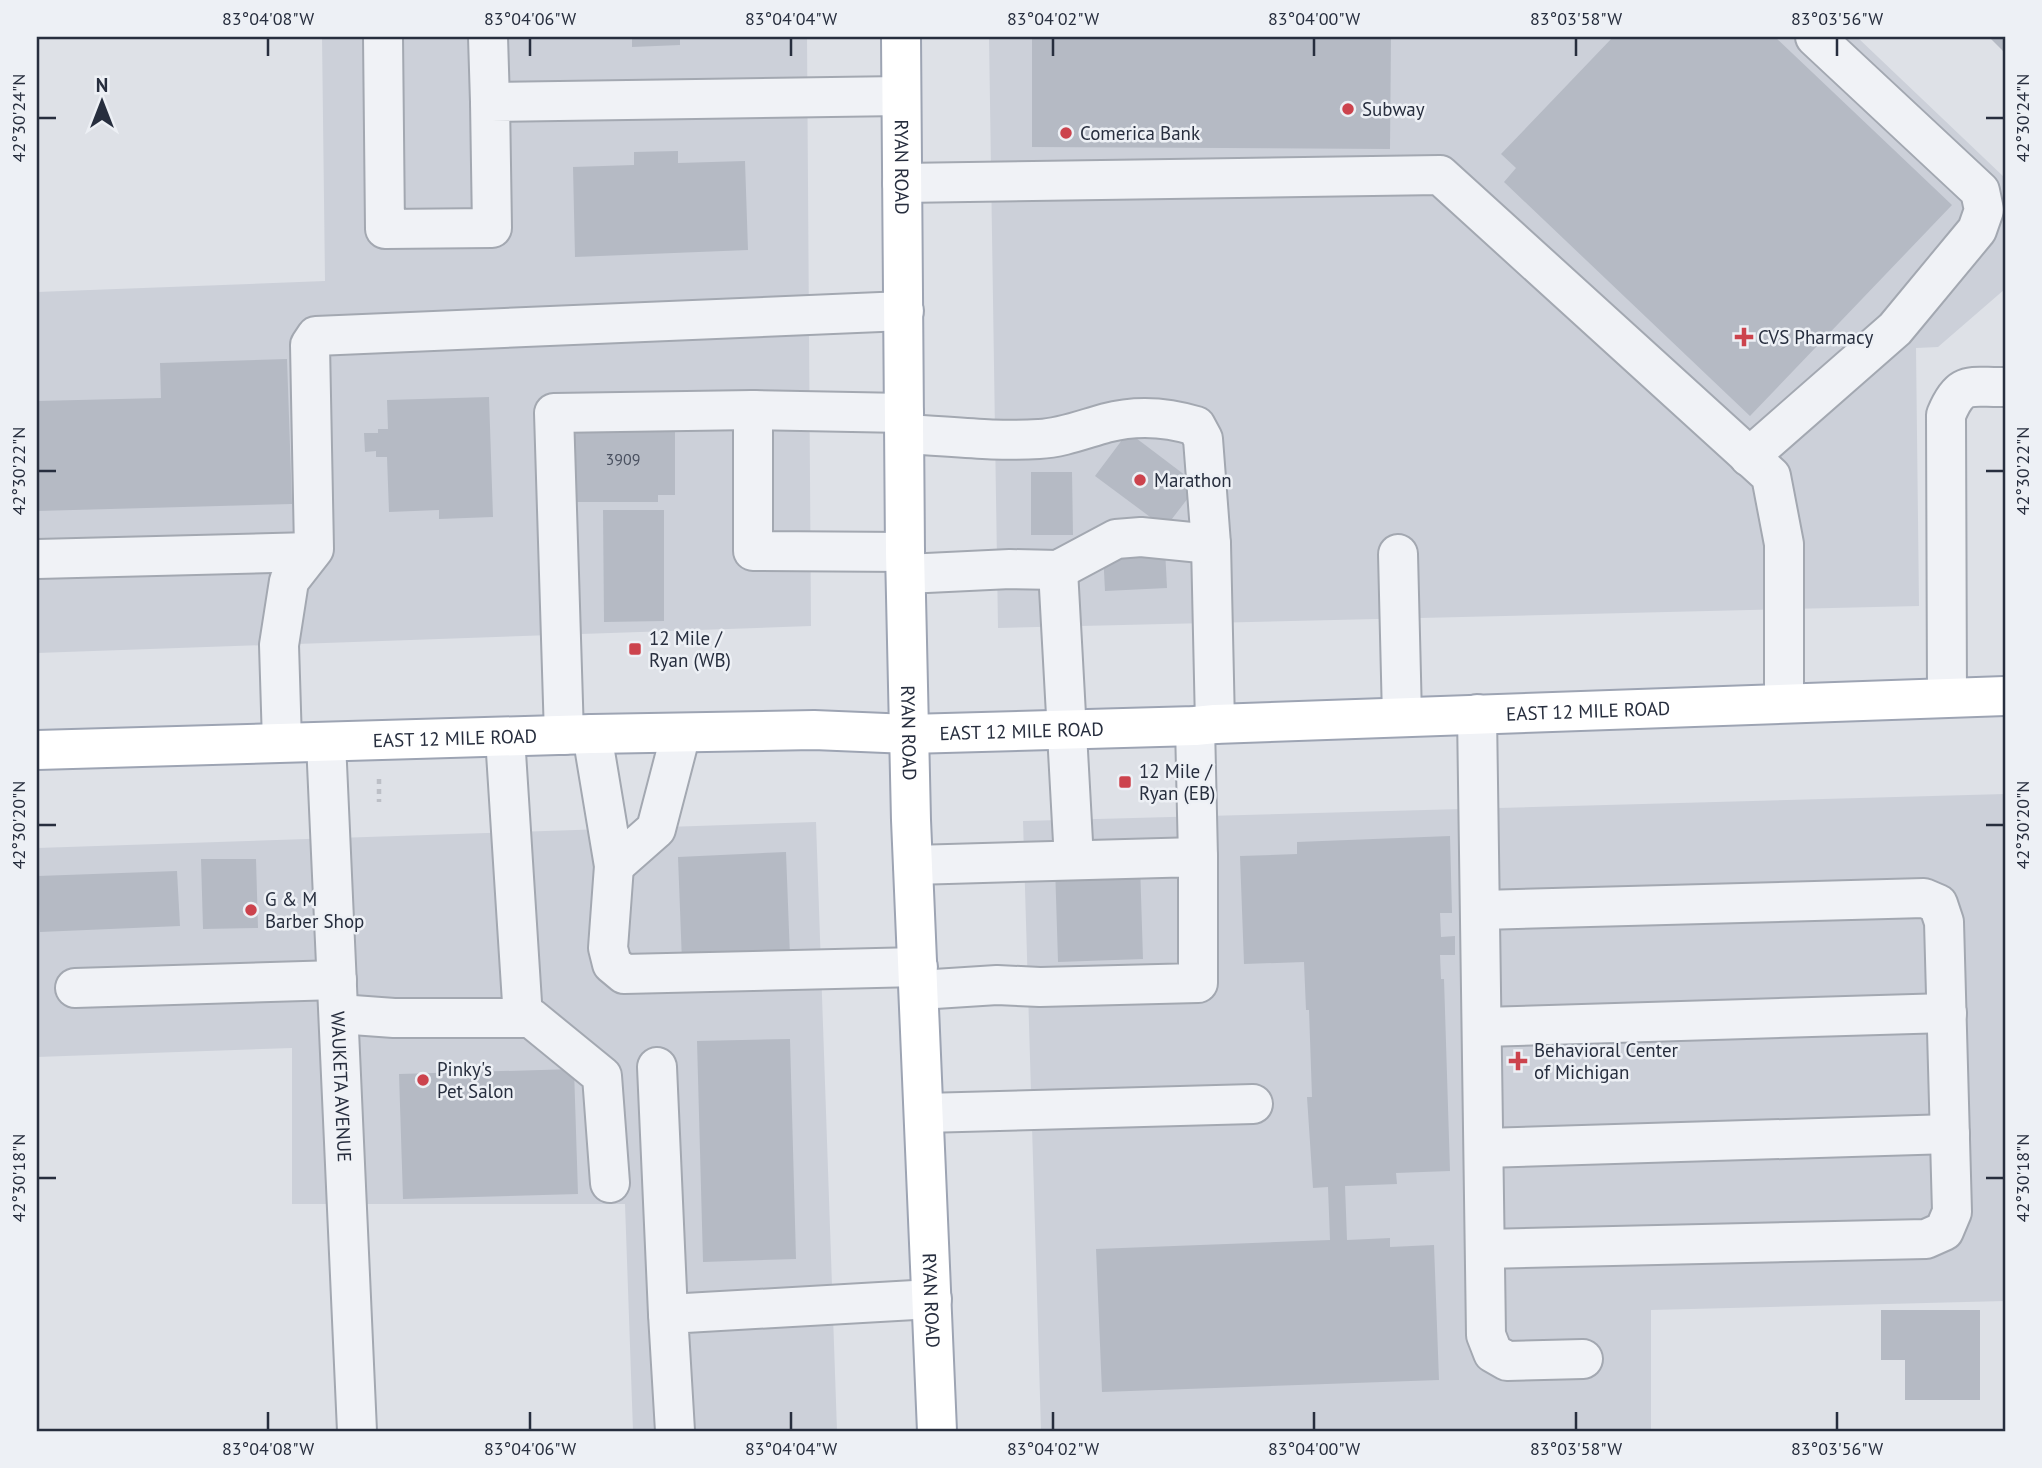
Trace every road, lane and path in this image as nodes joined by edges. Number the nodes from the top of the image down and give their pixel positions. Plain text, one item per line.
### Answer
1 (383, 37) edge
2 (488, 37) edge
3 (901, 37) edge
4 (1815, 37) edge
5 (901, 96) junction
6 (490, 102) junction
7 (902, 183) junction
8 (904, 311) junction
9 (2005, 387) edge
10 (753, 410) junction
11 (904, 423) junction
12 (1749, 457) junction
13 (1212, 544) junction
14 (311, 552) junction
15 (1398, 554) dead end
16 (37, 559) edge
17 (906, 563) junction
18 (1058, 570) junction
19 (2005, 695) edge
20 (1947, 697) junction
21 (1784, 702) junction
22 (1478, 714) junction
23 (1402, 718) junction
24 (1205, 725) junction
25 (1066, 730) junction
26 (681, 733) junction
27 (909, 734) junction
28 (578, 735) junction
29 (505, 737) junction
30 (282, 742) junction
31 (327, 742) junction
32 (37, 750) edge
33 (1198, 857) junction
34 (1074, 860) junction
35 (913, 865) junction
36 (614, 866) junction
37 (1482, 909) junction
38 (918, 978) junction
39 (75, 988) dead end
40 (338, 997) junction
41 (1947, 1013) junction
42 (523, 1018) junction
43 (1483, 1027) junction
44 (657, 1067) dead end
45 (1253, 1104) dead end
46 (924, 1113) junction
47 (1950, 1133) junction
48 (1484, 1147) junction
49 (610, 1183) dead end
50 (1485, 1249) junction
51 (932, 1299) junction
52 (668, 1314) junction
53 (1583, 1359) dead end
54 (357, 1431) edge
55 (675, 1431) edge
56 (937, 1431) edge

1 - 6 street
2 - 6 street
3 - 5 main road, RYAN ROAD
4 - 12 street
5 - 6 street
5 - 7 main road, RYAN ROAD
7 - 8 main road, RYAN ROAD
7 - 12 street
8 - 11 main road, RYAN ROAD
8 - 14 street
9 - 20 street
10 - 11 street
10 - 17 street
10 - 28 street
11 - 13 street
11 - 17 main road, RYAN ROAD
12 - 21 street
13 - 18 street
13 - 24 street
14 - 16 street
14 - 30 street
15 - 23 street
17 - 18 street
17 - 27 main road, RYAN ROAD
18 - 25 street
19 - 20 main road, EAST 12 MILE ROAD
20 - 21 main road, EAST 12 MILE ROAD
21 - 22 main road, EAST 12 MILE ROAD
22 - 23 main road, EAST 12 MILE ROAD
22 - 37 street
23 - 24 main road, EAST 12 MILE ROAD
24 - 25 main road, EAST 12 MILE ROAD
24 - 33 street
25 - 27 main road, EAST 12 MILE ROAD
25 - 34 street
26 - 27 main road, EAST 12 MILE ROAD
26 - 28 main road, EAST 12 MILE ROAD
26 - 36 street
27 - 35 main road, RYAN ROAD
28 - 29 main road, EAST 12 MILE ROAD
28 - 36 street
29 - 31 main road, EAST 12 MILE ROAD
29 - 42 street
30 - 31 main road, EAST 12 MILE ROAD
30 - 32 main road, EAST 12 MILE ROAD
31 - 40 street, WAUKETA AVENUE
33 - 34 street
33 - 38 street
34 - 35 street
35 - 38 main road, RYAN ROAD
36 - 38 street
37 - 41 street
37 - 43 street
38 - 46 main road, RYAN ROAD
39 - 40 street
40 - 42 street
40 - 54 street, WAUKETA AVENUE
41 - 43 street
41 - 47 street
42 - 49 street
43 - 48 street
44 - 52 street
45 - 46 street
46 - 51 main road, RYAN ROAD
47 - 48 street
47 - 50 street
48 - 50 street
50 - 53 street
51 - 52 street
51 - 56 main road, RYAN ROAD
52 - 55 street

